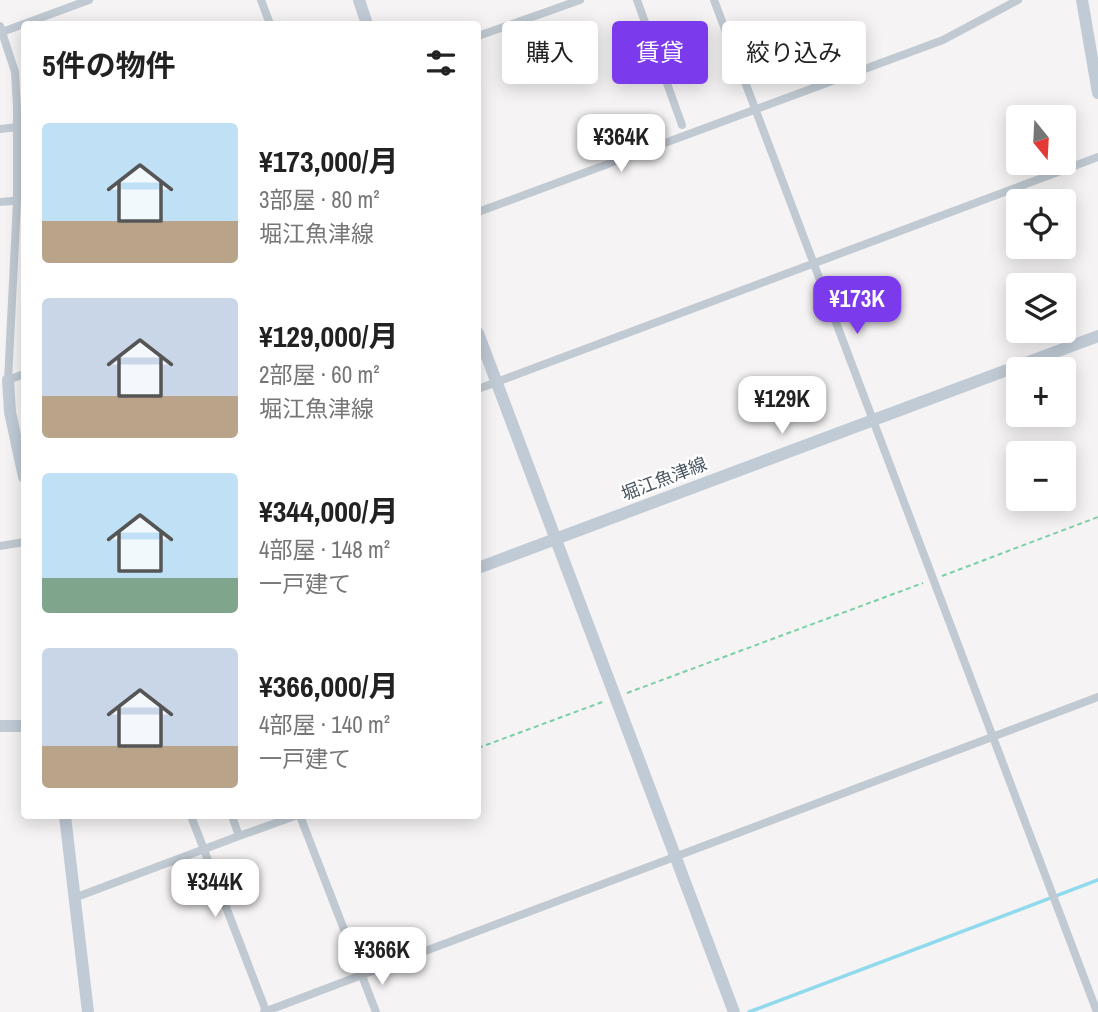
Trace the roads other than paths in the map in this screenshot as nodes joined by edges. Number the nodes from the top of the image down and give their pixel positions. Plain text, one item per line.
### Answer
1 (89, 0) edge
2 (261, 0) edge
3 (359, 0) edge
4 (580, 0) edge
5 (637, 0) edge
6 (714, 0) edge
7 (1018, 0) edge
8 (1082, 0) edge
9 (25, 21) edge
10 (269, 21) edge
11 (366, 21) edge
12 (21, 22) edge
13 (1, 29) edge
14 (481, 35) edge
15 (1098, 93) edge
16 (755, 109) junction
17 (682, 125) dead end
18 (17, 127) junction
19 (0, 129) edge
20 (1098, 157) edge
21 (21, 201) edge
22 (0, 202) edge
23 (481, 211) edge
24 (814, 263) junction
25 (1098, 336) edge
26 (481, 341) edge
27 (4, 344) edge
28 (21, 375) edge
29 (8, 380) junction
30 (496, 383) junction
31 (481, 388) edge
32 (874, 419) junction
33 (21, 463) edge
34 (555, 538) junction
35 (21, 542) edge
36 (0, 546) edge
37 (481, 567) edge
38 (1098, 697) edge
39 (0, 726) edge
40 (21, 726) edge
41 (994, 737) junction
42 (65, 819) edge
43 (192, 819) edge
44 (233, 819) edge
45 (289, 819) edge
46 (299, 819) edge
47 (239, 836) junction
48 (204, 851) junction
49 (676, 858) junction
50 (74, 898) junction
51 (361, 973) junction
52 (732, 1007) edge
53 (88, 1012) edge
54 (265, 1012) edge
55 (376, 1012) edge
56 (1097, 1012) edge

1 - 9 street
2 - 10 street
3 - 11 street
4 - 14 street
5 - 17 street
6 - 16 street
7 - 16 street
8 - 15 street
12 - 13 street
13 - 18 street
16 - 23 street
16 - 24 street
18 - 19 street
18 - 21 street
20 - 24 street
21 - 22 street
21 - 27 street
24 - 30 street
24 - 32 street
25 - 32 street, 堀江魚津線
26 - 30 street
27 - 29 street
28 - 29 street
29 - 33 street
30 - 31 street
30 - 34 street
32 - 34 street, 堀江魚津線
32 - 41 street
34 - 37 street, 堀江魚津線
34 - 49 street
35 - 36 street
38 - 41 street
39 - 40 street
41 - 49 street
41 - 56 street
42 - 50 street
43 - 48 street
44 - 47 street
45 - 47 street
46 - 51 street
47 - 48 street
48 - 50 street
48 - 54 street
49 - 51 street
49 - 52 street
50 - 53 street
51 - 54 street
51 - 55 street

